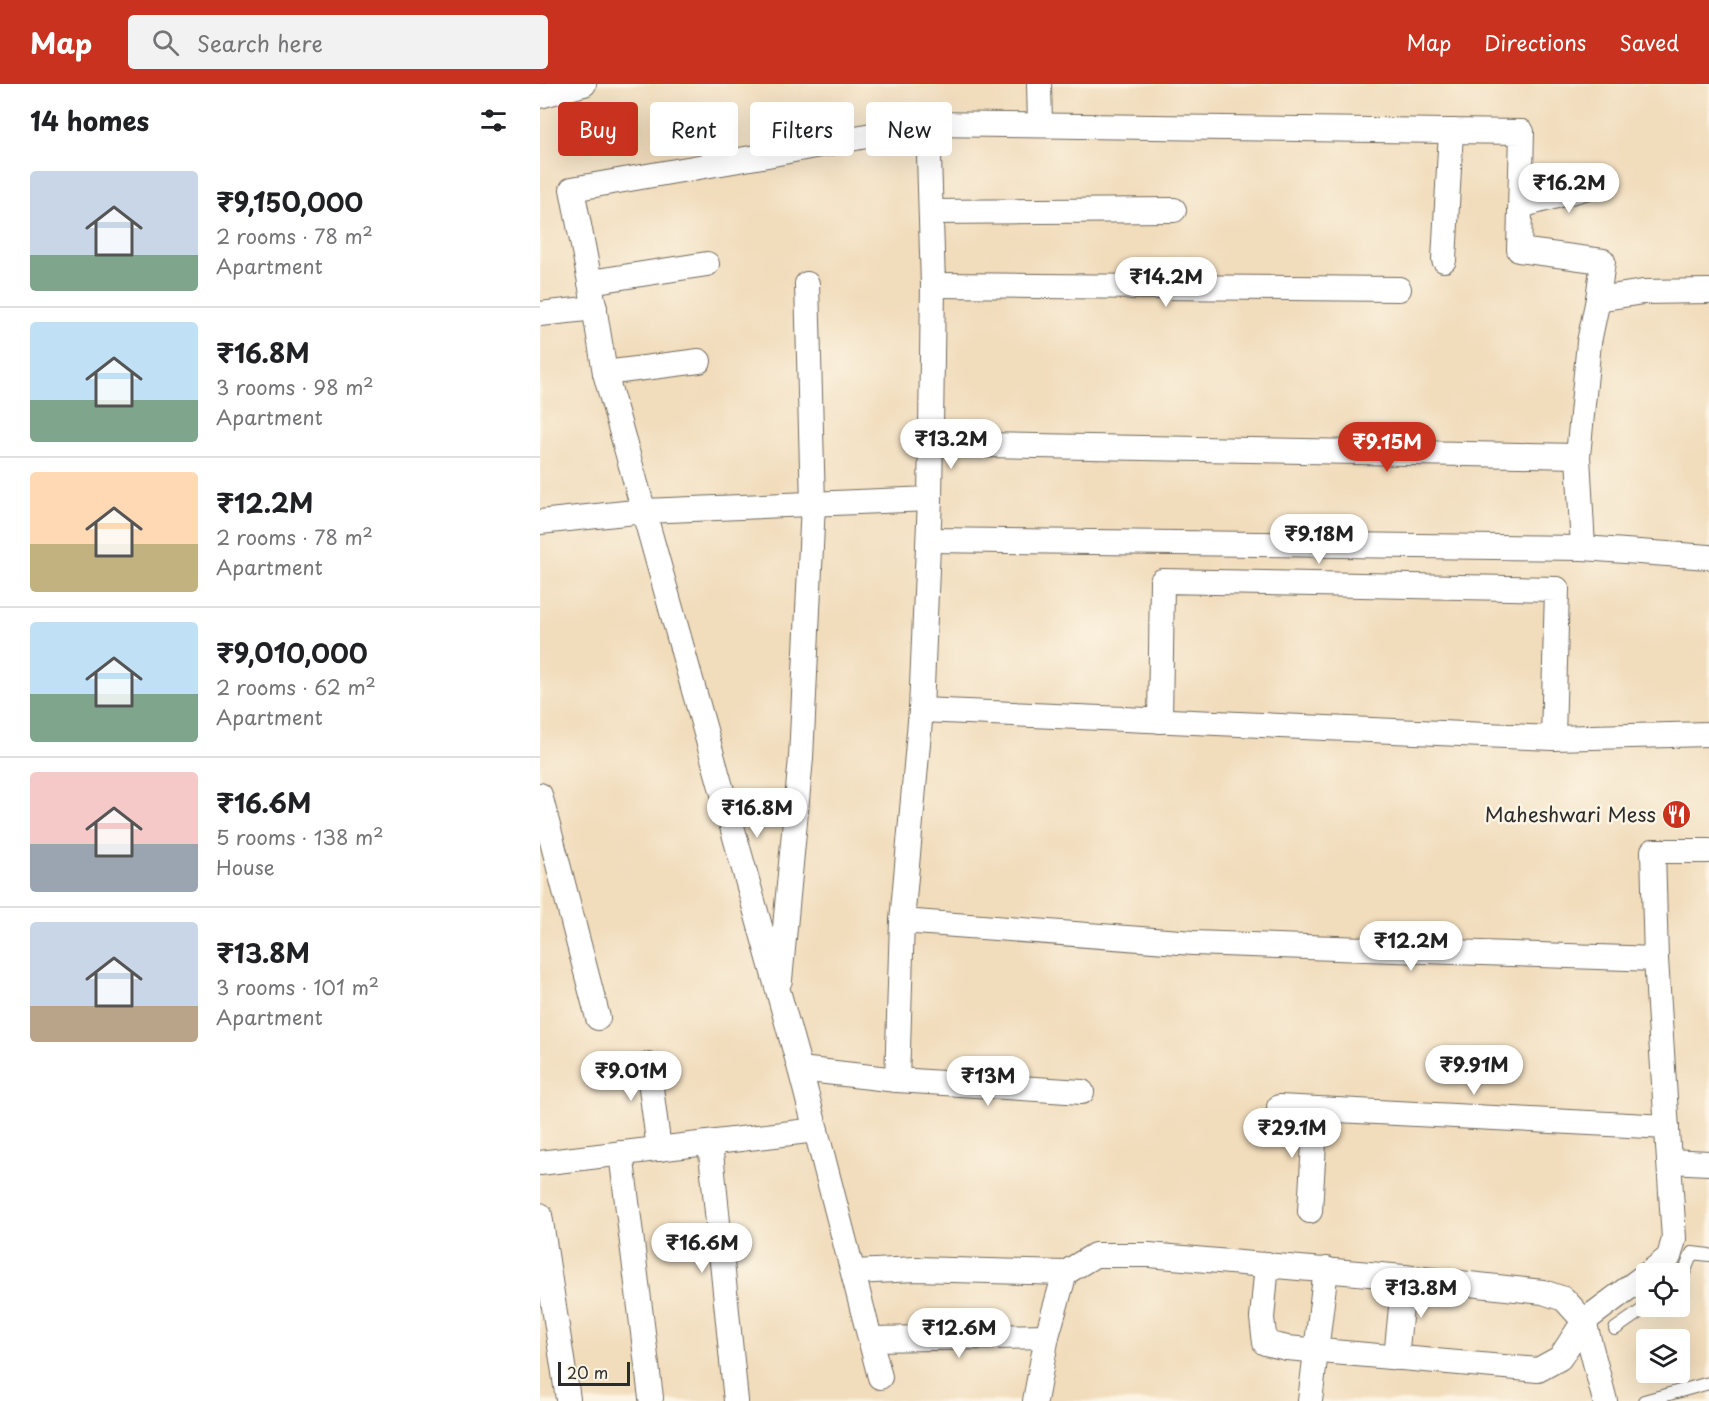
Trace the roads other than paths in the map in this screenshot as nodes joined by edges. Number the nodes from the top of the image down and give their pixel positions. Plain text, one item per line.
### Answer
1 (584, 84) edge
2 (1039, 84) edge
3 (540, 96) edge
4 (952, 124) edge
5 (1040, 124) junction
6 (1452, 131) junction
7 (866, 136) edge
8 (929, 156) edge
9 (1606, 182) dead end
10 (1521, 206) junction
11 (1174, 210) dead end
12 (931, 212) junction
13 (1444, 260) dead end
14 (707, 264) dead end
15 (590, 282) junction
16 (807, 284) dead end
17 (933, 285) junction
18 (1398, 289) dead end
19 (1709, 291) edge
20 (1598, 299) junction
21 (595, 308) junction
22 (540, 314) edge
23 (699, 361) dead end
24 (605, 373) junction
25 (931, 444) junction
26 (1578, 456) junction
27 (930, 499) junction
28 (813, 504) junction
29 (644, 511) junction
30 (540, 522) edge
31 (930, 540) junction
32 (1583, 548) junction
33 (1709, 557) edge
34 (921, 710) junction
35 (1160, 721) junction
36 (1709, 734) edge
37 (1553, 738) junction
38 (540, 795) edge
39 (1709, 851) edge
40 (902, 921) junction
41 (1656, 959) junction
42 (779, 995) junction
43 (598, 1018) dead end
44 (648, 1065) dead end
45 (800, 1069) junction
46 (897, 1080) junction
47 (1082, 1092) dead end
48 (1279, 1107) dead end
49 (1316, 1109) junction
50 (1667, 1127) junction
51 (816, 1130) junction
52 (710, 1143) junction
53 (659, 1149) junction
54 (621, 1153) junction
55 (1669, 1161) junction
56 (540, 1162) edge
57 (1709, 1163) edge
58 (1310, 1211) dead end
59 (540, 1215) edge
60 (1709, 1255) edge
61 (1662, 1263) edge
62 (1688, 1263) edge
63 (1267, 1264) junction
64 (1326, 1269) junction
65 (854, 1272) junction
66 (1065, 1273) junction
67 (1404, 1276) junction
68 (1636, 1284) edge
69 (1636, 1314) edge
70 (1584, 1321) junction
71 (1615, 1329) dead end
72 (1047, 1336) junction
73 (871, 1339) junction
74 (1315, 1351) junction
75 (1396, 1358) junction
76 (880, 1377) dead end
77 (1709, 1383) edge
78 (651, 1398) dead end
79 (568, 1399) dead end
80 (736, 1401) edge
81 (1035, 1401) edge
82 (1310, 1401) edge
83 (1605, 1401) edge
84 (1644, 1401) edge

1 - 3 street
2 - 5 street
4 - 5 street
5 - 6 street
6 - 10 street
6 - 13 street
7 - 15 street
8 - 12 street
9 - 10 street
10 - 20 street
11 - 12 street
12 - 17 street
14 - 15 street
15 - 21 street
16 - 28 street
17 - 18 street
17 - 25 street
19 - 20 street
20 - 26 street
21 - 22 street
21 - 24 street
23 - 24 street
24 - 29 street
25 - 26 street
25 - 27 street
26 - 32 street
27 - 28 street
27 - 31 street
28 - 29 street
28 - 42 street
29 - 30 street
29 - 42 street
31 - 32 street
31 - 34 street
32 - 33 street
34 - 35 street
34 - 40 street
35 - 37 street
35 - 37 street
36 - 37 street
38 - 43 street
39 - 41 street
40 - 41 street
40 - 46 street
41 - 50 street
42 - 45 street
44 - 53 street
45 - 46 street
45 - 51 street
46 - 47 street
48 - 49 street
49 - 50 street
49 - 58 street
50 - 55 street
51 - 52 street
51 - 65 street
52 - 53 street
52 - 80 street
53 - 54 street
54 - 56 street
54 - 78 street
55 - 57 street
55 - 61 street
59 - 79 street
60 - 62 lane
63 - 64 street
63 - 66 street
63 - 74 street
64 - 67 street
64 - 74 street
65 - 66 street
65 - 73 street
66 - 72 street
67 - 70 street
67 - 75 street
68 - 70 street
69 - 71 lane
70 - 75 street
70 - 83 street
72 - 73 street
72 - 81 street
73 - 76 street
74 - 75 street
74 - 82 street
77 - 84 lane

